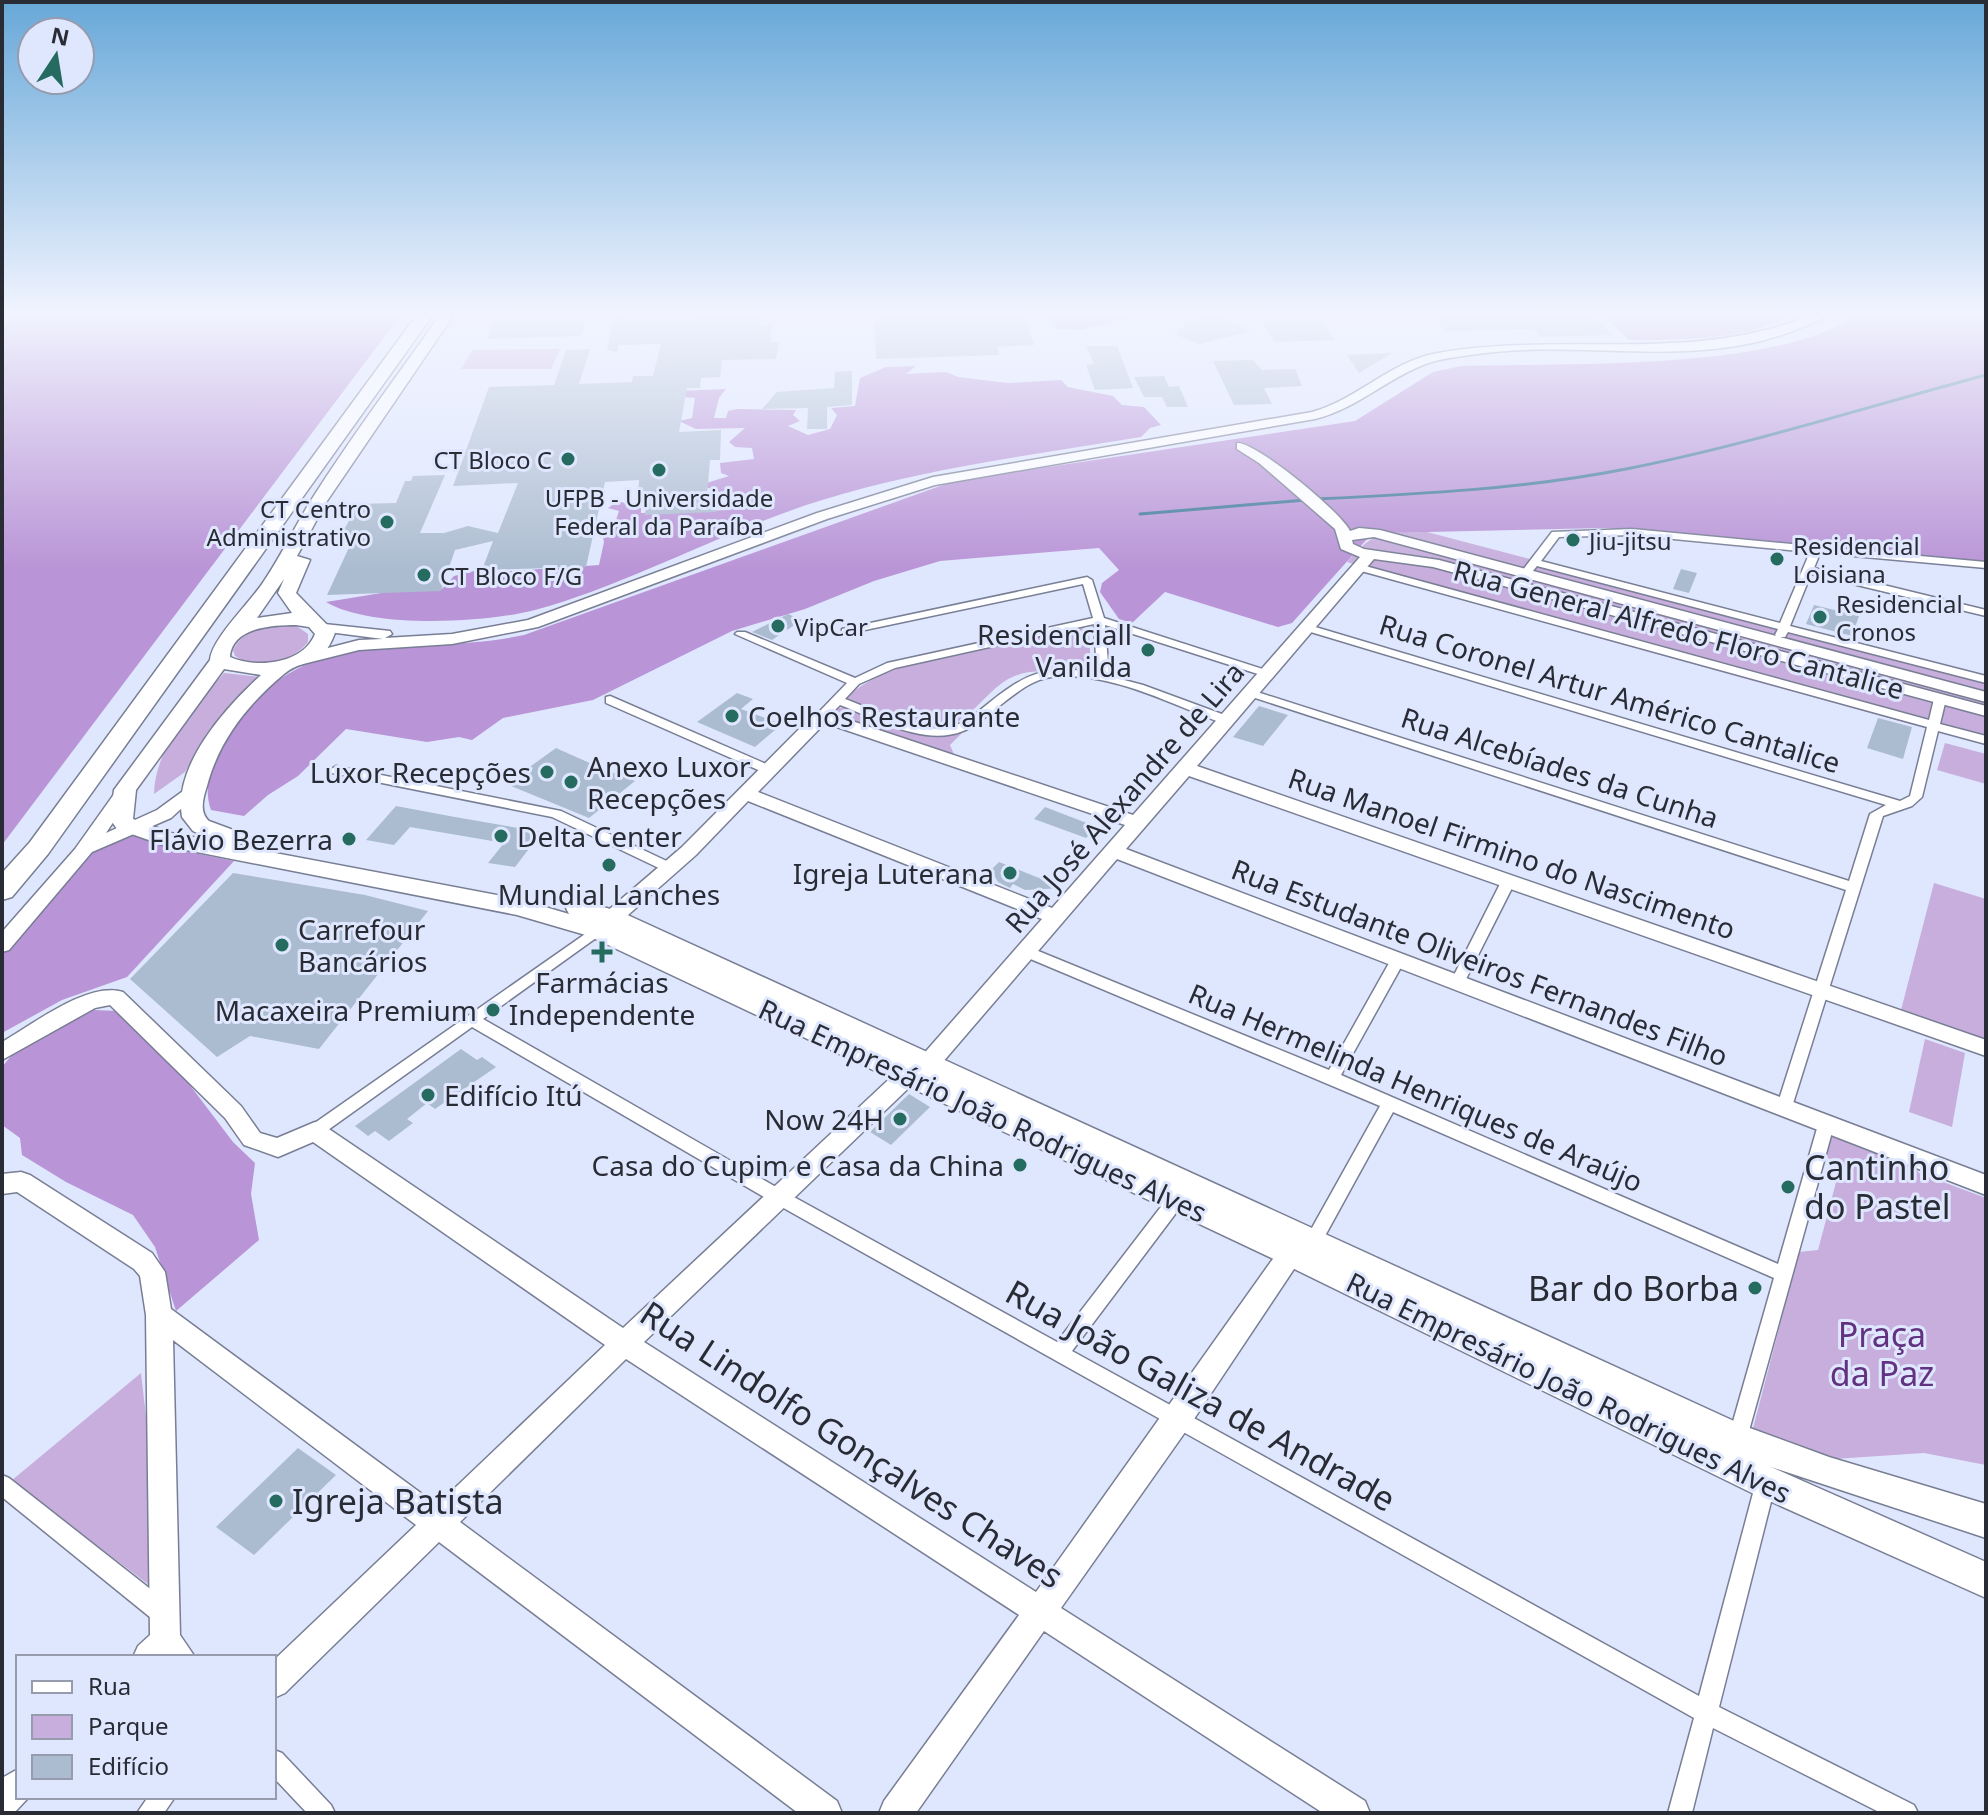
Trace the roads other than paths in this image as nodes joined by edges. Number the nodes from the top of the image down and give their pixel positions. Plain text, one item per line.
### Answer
1 (344, 401) edge
2 (363, 401) edge
3 (388, 401) edge
4 (402, 401) edge
5 (1350, 401) edge
6 (1303, 417) junction
7 (1234, 432) junction
8 (1266, 439) junction
9 (1242, 446) junction
10 (1343, 521) junction
11 (1374, 533) junction
12 (1817, 547) junction
13 (1359, 553) junction
14 (1986, 565) edge
15 (1529, 569) junction
16 (1808, 570) junction
17 (1643, 613) junction
18 (1986, 613) edge
19 (1099, 620) junction
20 (318, 625) junction
21 (1308, 628) junction
22 (239, 629) junction
23 (846, 631) dead end
24 (741, 634) dead end
25 (1781, 635) junction
26 (416, 639) junction
27 (220, 660) junction
28 (289, 664) junction
29 (1268, 674) junction
30 (1103, 678) junction
31 (1986, 680) edge
32 (855, 682) junction
33 (1250, 693) junction
34 (1986, 697) edge
35 (1940, 699) junction
36 (610, 700) dead end
37 (838, 700) junction
38 (1986, 711) edge
39 (822, 716) junction
40 (1226, 720) junction
41 (1932, 725) junction
42 (1986, 740) edge
43 (1184, 768) junction
44 (336, 770) dead end
45 (769, 770) junction
46 (194, 789) junction
47 (125, 790) junction
48 (746, 794) junction
49 (1898, 805) junction
50 (1137, 823) junction
51 (131, 827) junction
52 (1113, 851) junction
53 (82, 853) junction
54 (2, 866) edge
55 (670, 868) junction
56 (1508, 882) junction
57 (1855, 888) junction
58 (2, 891) edge
59 (1056, 917) junction
60 (605, 924) junction
61 (2, 945) edge
62 (1026, 951) junction
63 (1398, 960) junction
64 (1457, 983) junction
65 (1820, 992) junction
66 (472, 1020) junction
67 (1986, 1048) edge
68 (2, 1052) edge
69 (918, 1069) junction
70 (1332, 1078) junction
71 (1390, 1103) junction
72 (1784, 1109) junction
73 (1826, 1125) junction
74 (315, 1131) junction
75 (2, 1184) edge
76 (1986, 1185) edge
77 (777, 1196) junction
78 (1176, 1200) junction
79 (1302, 1247) junction
80 (1783, 1274) junction
81 (159, 1315) junction
82 (625, 1344) junction
83 (1060, 1352) junction
84 (1178, 1419) junction
85 (1738, 1439) junction
86 (1766, 1482) junction
87 (2, 1485) edge
88 (1986, 1521) edge
89 (435, 1525) junction
90 (1986, 1580) edge
91 (1039, 1610) junction
92 (165, 1642) edge
93 (276, 1680) edge
94 (1707, 1713) junction
95 (276, 1763) edge
96 (314, 1810) edge
97 (825, 1813) edge
98 (896, 1813) edge
99 (1353, 1813) edge
100 (1680, 1813) edge
101 (1906, 1813) edge

1 - 54 highway
2 - 58 highway
3 - 22 main road
4 - 20 main road
5 - 6 street
6 - 7 street
6 - 8 street
7 - 8 street
7 - 9 street
7 - 26 street
8 - 9 street
8 - 10 street
9 - 10 street
10 - 11 street
10 - 13 street
11 - 13 street
11 - 13 street
11 - 15 street, Rua General Alfredo Floro Cantalice
12 - 14 street
12 - 15 street
12 - 16 street
13 - 17 street, Rua General Alfredo Floro Cantalice
13 - 21 street, Rua José Alexandre de Lira
13 - 41 street, Rua General Alfredo Floro Cantalice
15 - 17 street, Rua General Alfredo Floro Cantalice
15 - 25 street, Rua General Alfredo Floro Cantalice
16 - 18 street
16 - 25 street
17 - 25 street, Rua General Alfredo Floro Cantalice
17 - 35 street, Rua General Alfredo Floro Cantalice
19 - 23 street
19 - 29 street
19 - 30 street
19 - 32 street
20 - 22 main road
20 - 26 street
20 - 28 main road
21 - 29 street, Rua José Alexandre de Lira
21 - 49 street, Rua Coronel Artur Américo Cantalice
22 - 27 main road
24 - 32 street
25 - 31 street, Rua General Alfredo Floro Cantalice
25 - 34 street, Rua General Alfredo Floro Cantalice
26 - 28 street
27 - 28 main road
27 - 47 main road
28 - 46 main road
29 - 33 street, Rua José Alexandre de Lira
30 - 37 street
30 - 40 street
32 - 37 street
33 - 40 street, Rua José Alexandre de Lira
33 - 57 street, Rua Alcebíades da Cunha
35 - 38 street, Rua General Alfredo Floro Cantalice
35 - 41 street
36 - 45 street
37 - 39 street
39 - 45 street
39 - 50 street
40 - 43 street, Rua José Alexandre de Lira
41 - 42 street, Rua General Alfredo Floro Cantalice
41 - 49 street
43 - 50 street, Rua José Alexandre de Lira
43 - 56 street, Rua Manoel Firmino do Nascimento
44 - 55 street
45 - 48 street
46 - 51 street
46 - 60 main road, Rua Empresário João Rodrigues Alves
47 - 51 main road
47 - 53 street
48 - 55 street
48 - 59 street
49 - 57 street
50 - 52 street, Rua José Alexandre de Lira
51 - 53 street
51 - 60 main road, Rua Empresário João Rodrigues Alves
52 - 59 street, Rua José Alexandre de Lira
52 - 63 street, Rua Estudante Oliveiros Fernandes Filho
53 - 61 street
55 - 60 street
56 - 64 street
56 - 65 street, Rua Manoel Firmino do Nascimento
57 - 65 street
59 - 62 street, Rua José Alexandre de Lira
60 - 66 street
60 - 69 main road, Rua Empresário João Rodrigues Alves
62 - 69 street, Rua José Alexandre de Lira
62 - 70 street, Rua Hermelinda Henriques de Araújo
63 - 64 street, Rua Estudante Oliveiros Fernandes Filho
63 - 70 street
64 - 72 street, Rua Estudante Oliveiros Fernandes Filho
65 - 67 street, Rua Manoel Firmino do Nascimento
65 - 72 street
66 - 74 street
66 - 77 street, Rua João Galiza de Andrade
68 - 74 street
69 - 77 street, Rua José Alexandre de Lira
69 - 78 main road, Rua Empresário João Rodrigues Alves
69 - 79 main road, Rua Empresário João Rodrigues Alves
70 - 71 street, Rua Hermelinda Henriques de Araújo
71 - 79 street
71 - 80 street, Rua Hermelinda Henriques de Araújo
72 - 73 street, Rua Estudante Oliveiros Fernandes Filho
73 - 76 street, Rua Estudante Oliveiros Fernandes Filho
73 - 80 street
74 - 82 street, Rua Lindolfo Gonçalves Chaves
75 - 81 street
77 - 82 street, Rua José Alexandre de Lira
77 - 83 street, Rua João Galiza de Andrade
78 - 79 main road, Rua Empresário João Rodrigues Alves
78 - 83 street
79 - 84 street
79 - 85 main road, Rua Empresário João Rodrigues Alves
79 - 86 main road, Rua Empresário João Rodrigues Alves
80 - 85 street
81 - 89 street
81 - 92 street
82 - 89 street, Rua José Alexandre de Lira
82 - 91 street, Rua Lindolfo Gonçalves Chaves
83 - 84 street, Rua João Galiza de Andrade
84 - 91 street
84 - 94 street, Rua João Galiza de Andrade
85 - 88 main road, Rua Empresário João Rodrigues Alves
86 - 90 main road, Rua Empresário João Rodrigues Alves
86 - 94 street
87 - 92 street
89 - 93 street, Rua José Alexandre de Lira
89 - 97 street
91 - 98 street
91 - 99 street, Rua Lindolfo Gonçalves Chaves
94 - 100 street
94 - 101 street, Rua João Galiza de Andrade
95 - 96 street

